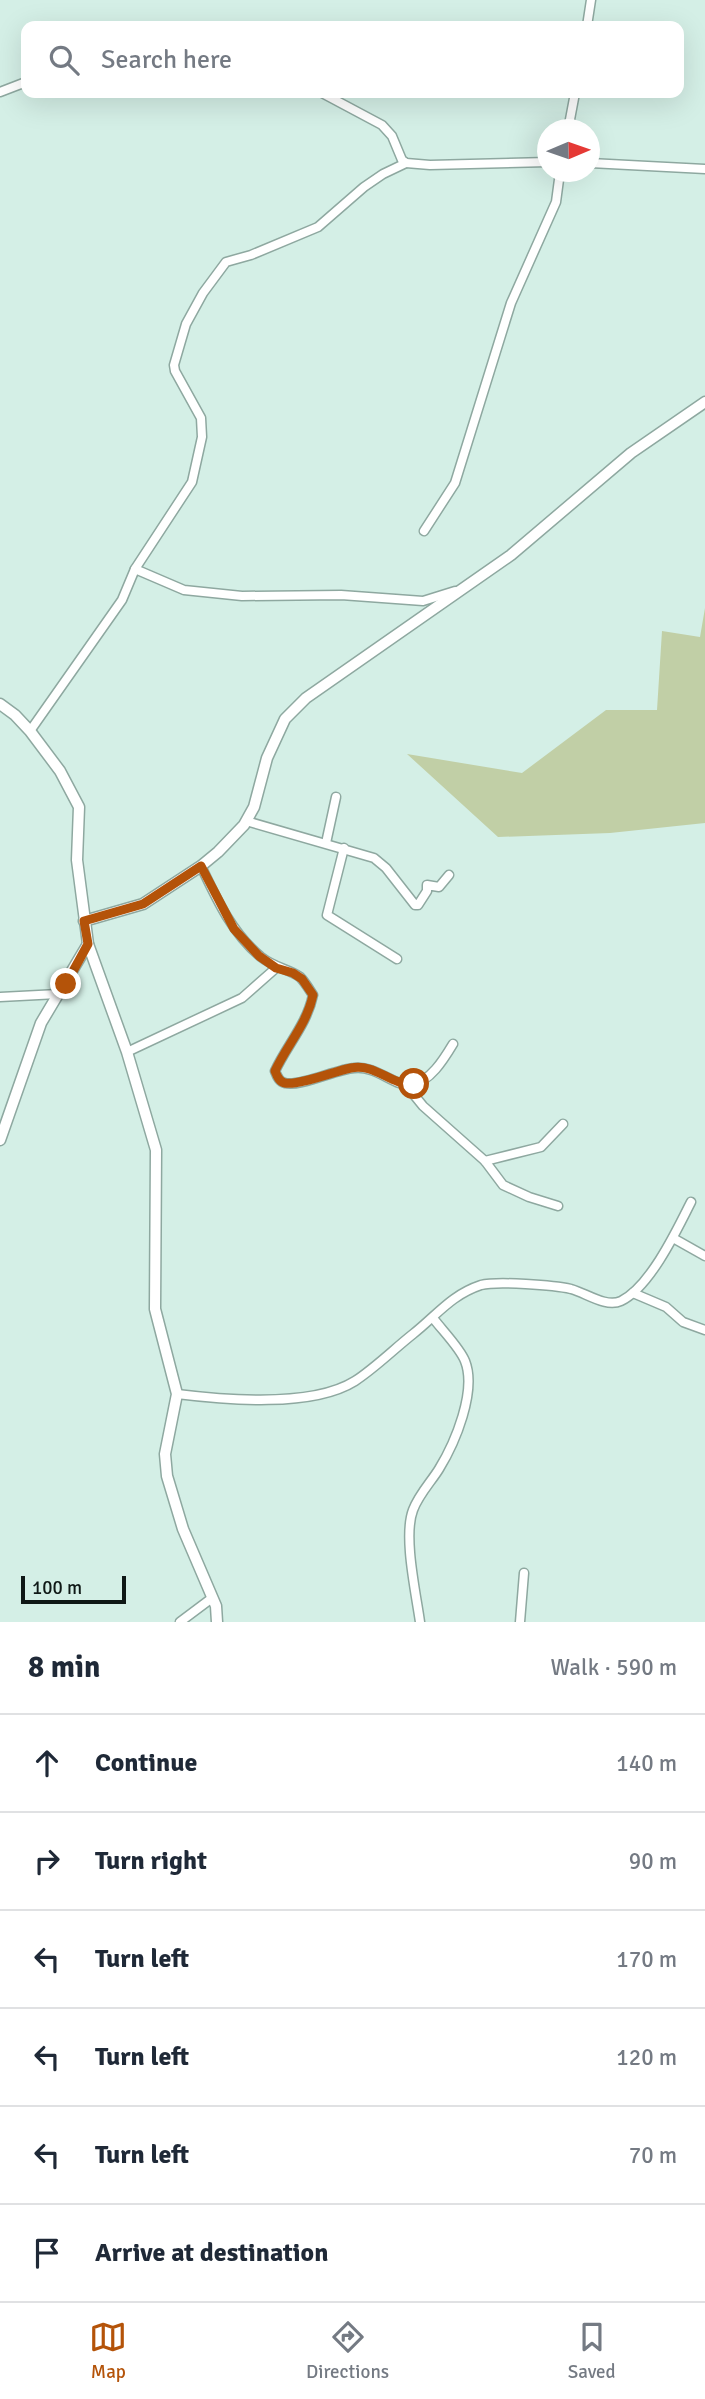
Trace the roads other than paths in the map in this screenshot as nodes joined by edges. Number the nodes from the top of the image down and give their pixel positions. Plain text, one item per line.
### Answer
1 (591, 0) edge
2 (587, 21) edge
3 (21, 84) edge
4 (0, 92) edge
5 (331, 98) edge
6 (574, 98) edge
7 (570, 119) edge
8 (537, 162) edge
9 (405, 163) junction
10 (600, 164) edge
11 (705, 169) edge
12 (559, 182) edge
13 (705, 401) edge
14 (424, 531) dead end
15 (135, 569) junction
16 (463, 589) junction
17 (0, 704) edge
18 (30, 731) junction
19 (336, 797) dead end
20 (246, 821) junction
21 (326, 843) junction
22 (344, 848) junction
23 (201, 866) junction
24 (449, 876) dead end
25 (84, 921) junction
26 (88, 944) junction
27 (397, 959) dead end
28 (276, 968) junction
29 (58, 995) junction
30 (0, 997) edge
31 (453, 1044) dead end
32 (127, 1052) junction
33 (406, 1085) junction
34 (563, 1124) dead end
35 (0, 1140) edge
36 (485, 1161) junction
37 (691, 1202) dead end
38 (558, 1206) dead end
39 (673, 1238) junction
40 (705, 1256) edge
41 (633, 1293) junction
42 (433, 1318) junction
43 (705, 1330) edge
44 (177, 1394) junction
45 (524, 1573) dead end
46 (212, 1598) junction
47 (180, 1622) edge
48 (218, 1622) edge
49 (420, 1622) edge
50 (520, 1622) edge

1 - 2 street
3 - 4 street
5 - 9 street
6 - 7 street
8 - 9 street
9 - 15 street
10 - 11 street
12 - 14 street
13 - 16 street
15 - 16 street
15 - 18 street
16 - 20 street
17 - 18 street
18 - 25 street
19 - 21 street
20 - 21 street
20 - 23 street
21 - 22 street
22 - 24 street
22 - 27 street
23 - 25 street
23 - 28 street
25 - 26 street
26 - 29 street
26 - 32 street
28 - 32 street
28 - 33 street
29 - 30 street
29 - 35 street
31 - 33 street
32 - 44 street
33 - 36 street
34 - 36 street
36 - 38 street
37 - 39 street
39 - 40 street
39 - 41 street
41 - 42 street
41 - 43 street
42 - 44 street
42 - 49 street
44 - 46 street
45 - 50 street
46 - 47 street
46 - 48 street

